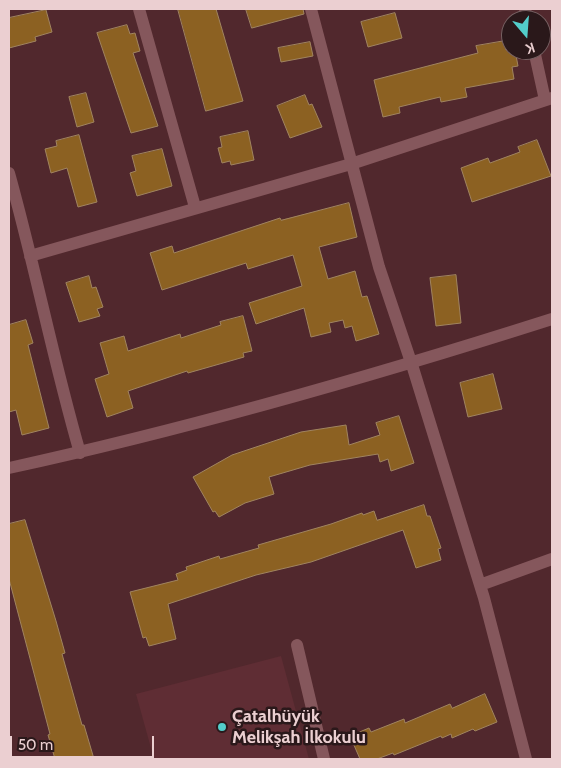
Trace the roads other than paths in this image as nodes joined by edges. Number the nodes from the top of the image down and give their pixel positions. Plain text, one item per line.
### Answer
1 (139, 9) edge
2 (311, 9) edge
3 (537, 60) edge
4 (548, 99) edge
5 (351, 164) junction
6 (9, 174) edge
7 (195, 207) junction
8 (30, 256) junction
9 (552, 319) edge
10 (412, 364) junction
11 (80, 453) junction
12 (9, 468) edge
13 (552, 559) edge
14 (480, 585) junction
15 (297, 645) dead end
16 (324, 759) edge
17 (526, 759) edge

1 - 7 street
2 - 5 street
3 - 4 street
4 - 5 street
5 - 7 street
5 - 10 street
6 - 8 street
7 - 8 street
8 - 11 street
9 - 10 street
10 - 11 street
10 - 14 street
11 - 12 street
13 - 14 street
14 - 17 street
15 - 16 street

